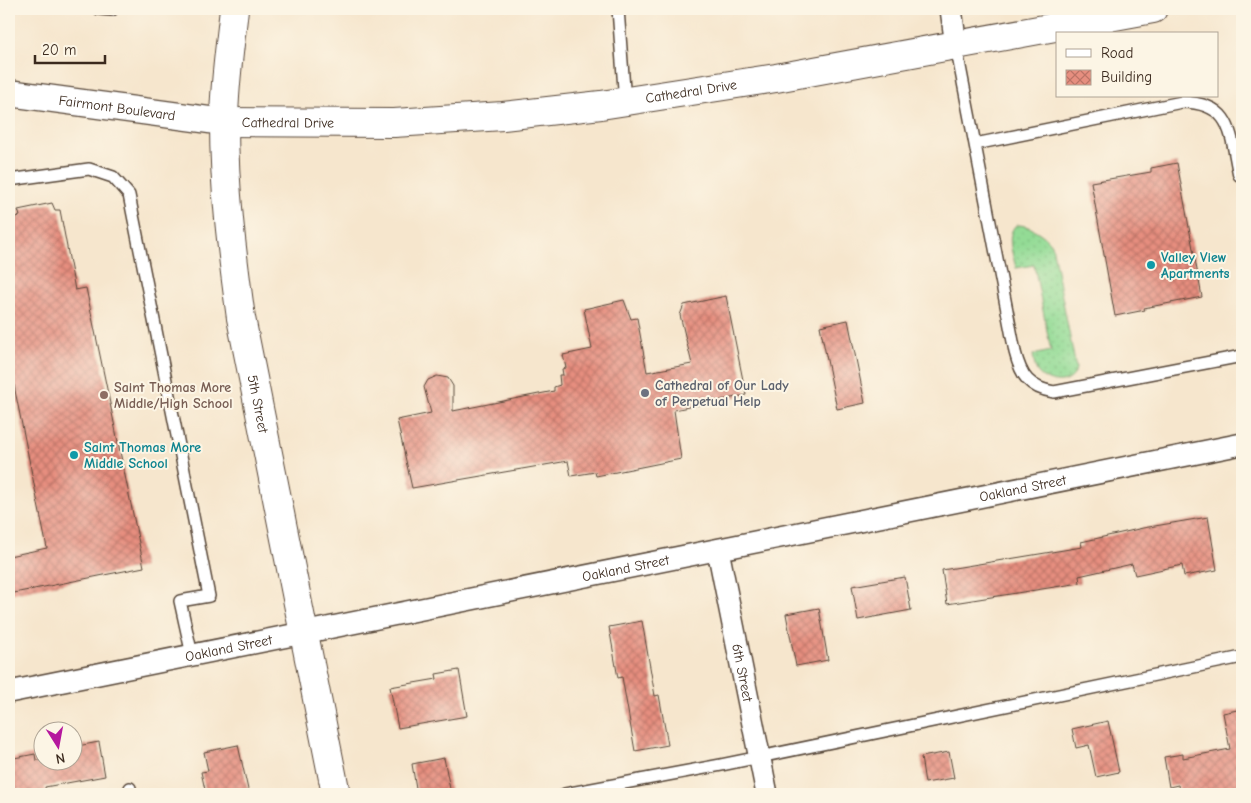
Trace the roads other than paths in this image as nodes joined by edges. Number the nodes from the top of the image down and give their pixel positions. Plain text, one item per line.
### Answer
1 (100, 9) edge
2 (112, 9) edge
3 (234, 9) edge
4 (618, 9) edge
5 (951, 9) edge
6 (1153, 9) edge
7 (956, 46) junction
8 (9, 93) edge
9 (625, 102) junction
10 (224, 122) junction
11 (975, 144) junction
12 (1239, 175) dead end
13 (9, 180) edge
14 (1242, 356) edge
15 (1242, 444) edge
16 (718, 550) junction
17 (303, 633) junction
18 (192, 655) junction
19 (1242, 658) edge
20 (9, 692) edge
21 (760, 756) junction
22 (336, 794) edge
23 (565, 794) edge
24 (767, 794) edge

1 - 2 lane
3 - 10 main road, 5th Street
4 - 9 lane
5 - 7 street
6 - 7 main road, Cathedral Drive
7 - 9 main road, Cathedral Drive
7 - 11 lane
8 - 10 street, Fairmont Boulevard
9 - 10 main road, Cathedral Drive
10 - 17 main road, 5th Street
11 - 12 lane
11 - 14 lane
13 - 18 lane
15 - 16 street, Oakland Street
16 - 17 street, Oakland Street
16 - 21 street, 6th Street
17 - 18 street, Oakland Street
17 - 22 main road, 5th Street
18 - 20 street, Oakland Street
19 - 21 lane
21 - 23 lane
21 - 24 street, 6th Street

